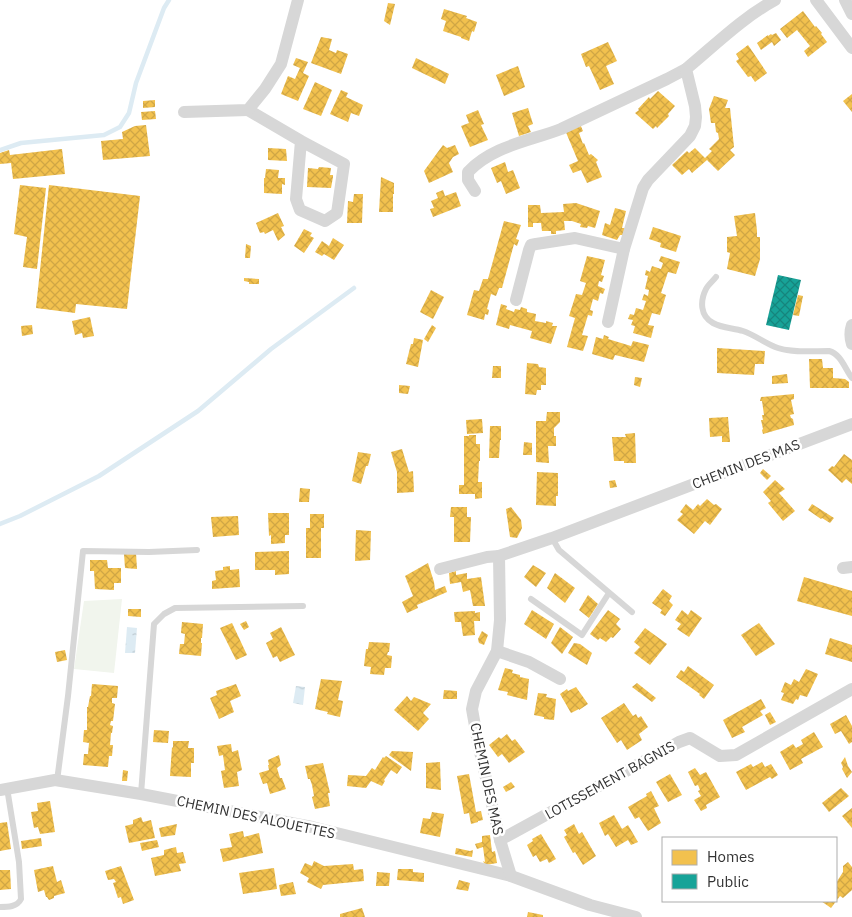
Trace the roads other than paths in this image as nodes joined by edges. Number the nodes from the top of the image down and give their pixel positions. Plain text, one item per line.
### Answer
1 (298, 0) edge
2 (775, 0) edge
3 (816, 0) edge
4 (845, 0) edge
5 (852, 14) edge
6 (852, 48) edge
7 (686, 69) junction
8 (248, 110) junction
9 (184, 112) dead end
10 (301, 141) junction
11 (475, 191) dead end
12 (624, 250) junction
13 (716, 277) dead end
14 (516, 300) dead end
15 (608, 322) dead end
16 (852, 325) edge
17 (852, 344) edge
18 (852, 378) edge
19 (852, 424) edge
20 (552, 538) junction
21 (197, 550) dead end
22 (499, 556) junction
23 (440, 569) dead end
24 (610, 592) junction
25 (530, 599) dead end
26 (303, 606) dead end
27 (632, 612) dead end
28 (497, 651) junction
29 (560, 679) dead end
30 (852, 689) edge
31 (57, 781) junction
32 (3, 789) edge
33 (141, 794) junction
34 (500, 840) junction
35 (511, 876) junction
36 (0, 907) edge
37 (636, 917) edge

1 - 8 street
2 - 7 street
3 - 6 street
4 - 5 street
7 - 11 street
7 - 12 street
8 - 9 street
8 - 10 street
10 - 10 street
12 - 14 street
12 - 15 street
13 - 18 lane
16 - 17 street
19 - 20 street, CHEMIN DES MAS
20 - 22 street, CHEMIN DES MAS
20 - 24 lane
21 - 31 lane
22 - 23 street, CHEMIN DES MAS
22 - 28 street, CHEMIN DES MAS
24 - 25 lane
24 - 27 lane
26 - 33 lane
28 - 29 street
28 - 34 street, CHEMIN DES MAS
30 - 34 street, LOTISSEMENT BAGNIS
31 - 32 street, CHEMIN DES ALOUETTES
31 - 33 street, CHEMIN DES ALOUETTES
32 - 36 lane
33 - 35 street, CHEMIN DES ALOUETTES
34 - 35 street, CHEMIN DES MAS
35 - 37 street

